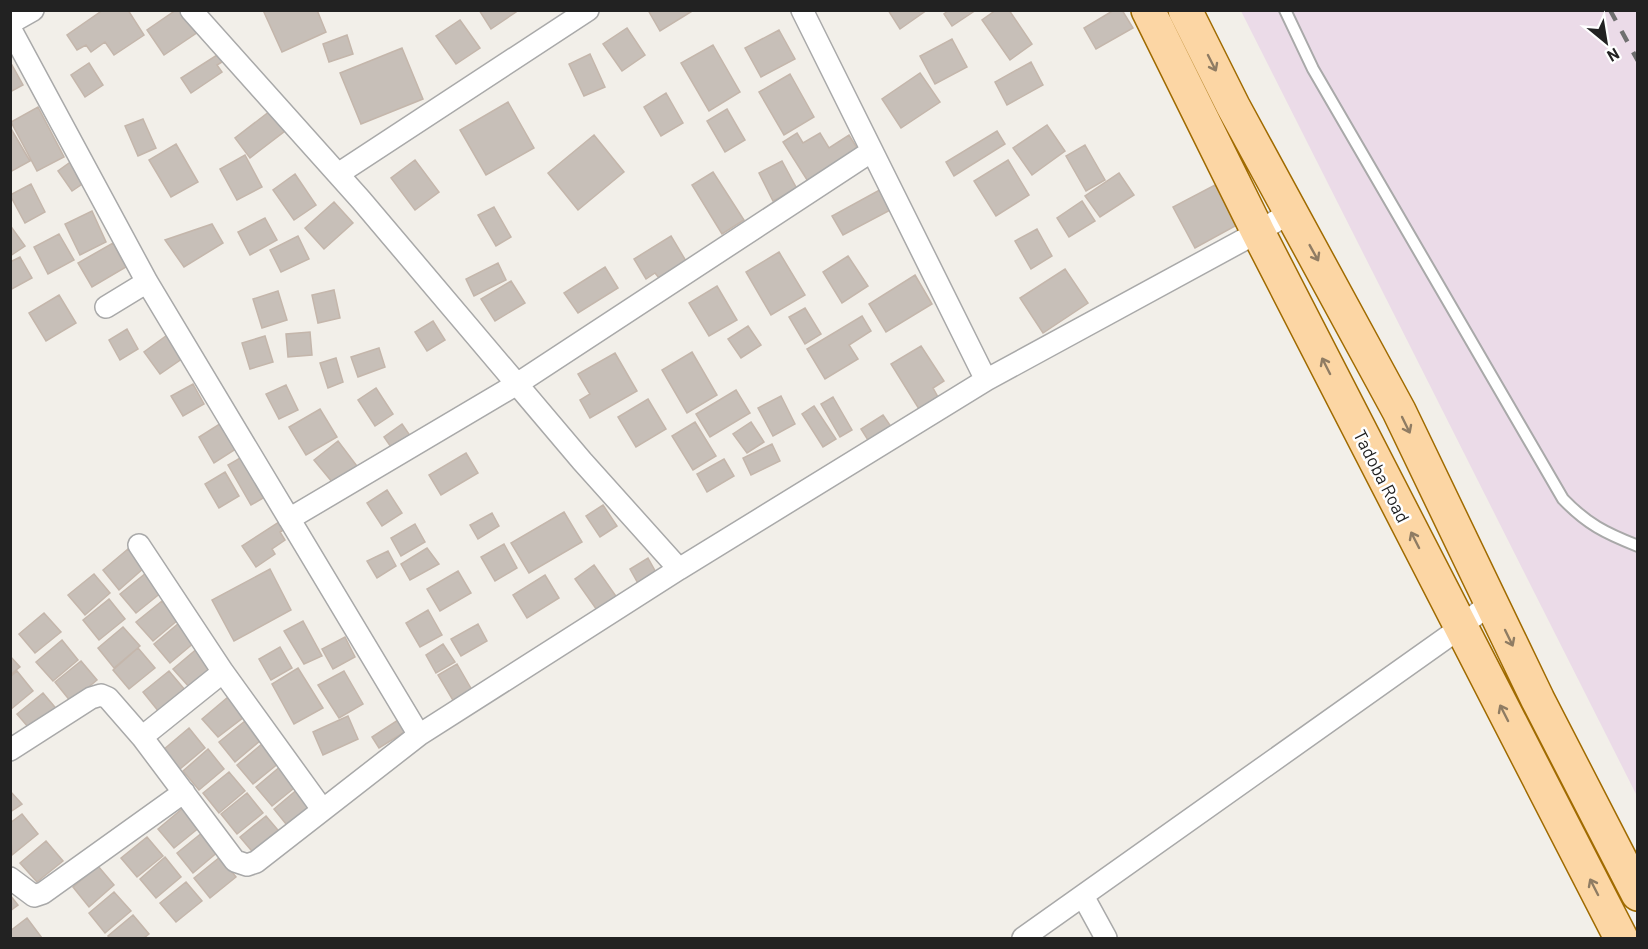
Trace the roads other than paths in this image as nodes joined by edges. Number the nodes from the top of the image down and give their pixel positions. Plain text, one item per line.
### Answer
1 (33, 10) edge
2 (191, 10) edge
3 (588, 10) edge
4 (802, 10) edge
5 (1148, 10) edge
6 (1185, 10) edge
7 (1285, 10) edge
8 (10, 23) edge
9 (10, 28) edge
10 (872, 151) junction
11 (338, 174) junction
12 (1291, 212) junction
13 (1258, 232) junction
14 (147, 282) junction
15 (106, 307) dead end
16 (986, 380) junction
17 (517, 384) junction
18 (289, 519) junction
19 (139, 545) dead end
20 (1638, 546) edge
21 (679, 569) junction
22 (1491, 602) junction
23 (1460, 628) junction
24 (223, 672) junction
25 (419, 735) junction
26 (142, 738) junction
27 (10, 750) edge
28 (184, 792) junction
29 (322, 809) junction
30 (10, 878) edge
31 (1638, 894) edge
32 (1083, 896) junction
33 (1023, 939) edge
34 (1106, 939) edge
35 (1621, 939) edge

1 - 8 street
2 - 11 street
3 - 11 street
4 - 10 street
5 - 13 main road, Tadoba Road
6 -> 12 main road
7 - 20 lane
9 - 14 street
10 - 16 street
10 - 17 street
11 - 17 street
12 - 13 street
12 -> 22 main road
13 - 16 street
23 -> 13 main road, Tadoba Road
14 - 15 street
14 - 18 street
16 - 21 street
17 - 18 street
17 - 21 street
18 - 25 street
19 - 24 street
21 - 25 street
22 - 23 street
22 -> 31 main road
23 - 32 street
35 -> 23 main road, Tadoba Road
24 - 26 street
24 - 29 street
25 - 29 street
26 - 27 street
26 - 28 street
28 - 29 street
28 - 30 street
32 - 33 street
32 - 34 street

